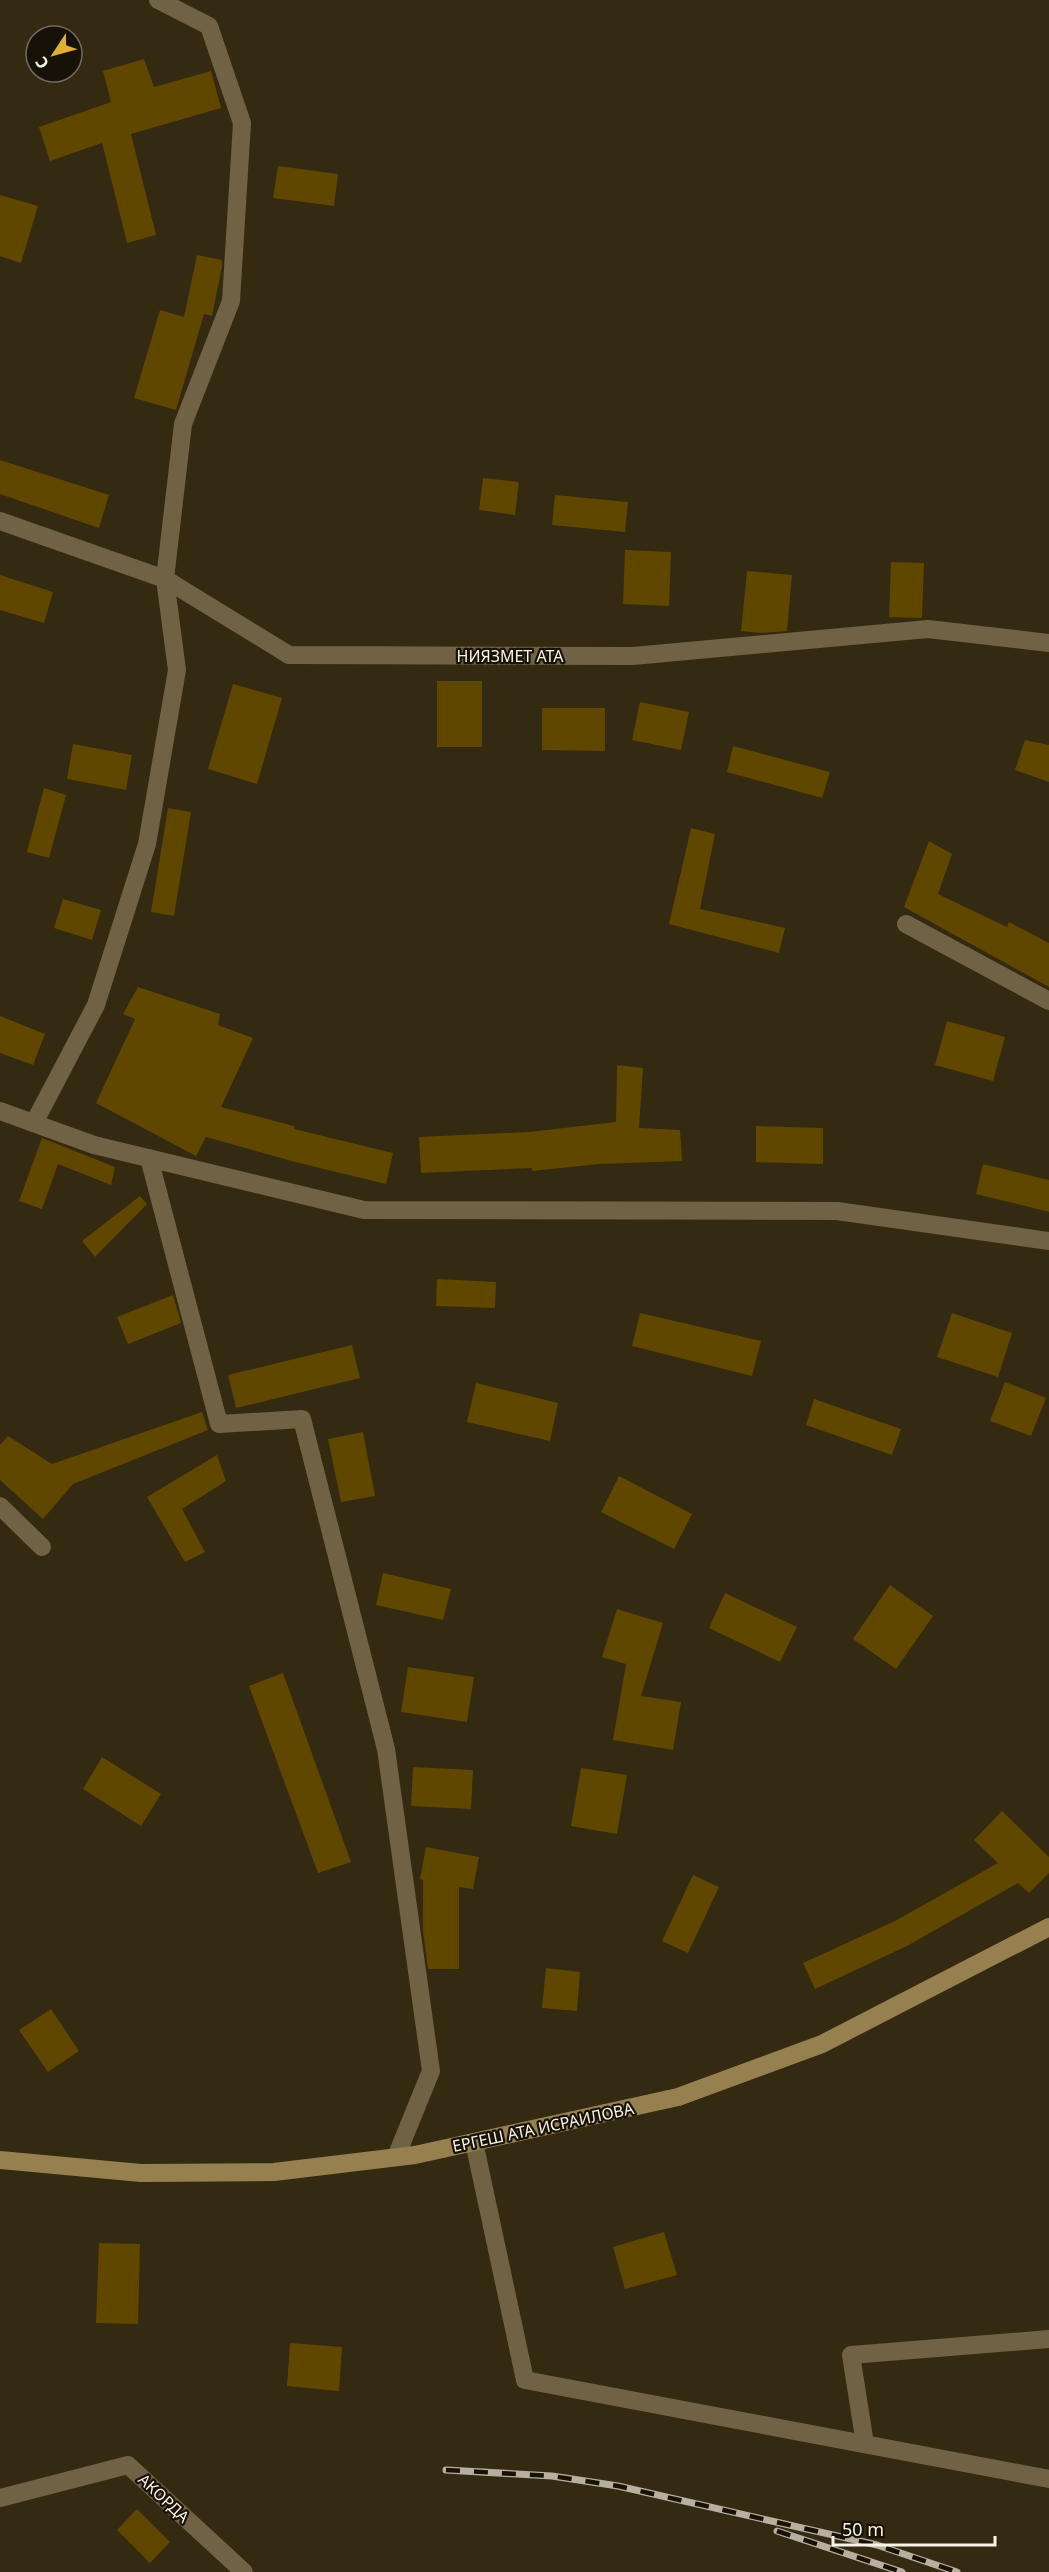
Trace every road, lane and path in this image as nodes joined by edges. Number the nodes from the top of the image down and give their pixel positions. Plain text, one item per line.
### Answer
1 (158, 0) edge
2 (0, 521) edge
3 (165, 579) junction
4 (1049, 643) edge
5 (906, 924) dead end
6 (1049, 1002) edge
7 (0, 1111) edge
8 (34, 1123) junction
9 (149, 1158) junction
10 (1049, 1241) edge
11 (0, 1506) edge
12 (42, 1547) dead end
13 (1049, 1927) edge
14 (474, 2142) junction
15 (396, 2157) junction
16 (0, 2160) edge
17 (1049, 2339) edge
18 (865, 2444) junction
19 (1049, 2479) edge
20 (0, 2498) edge
21 (244, 2572) edge

1 - 3 street
2 - 3 street, НИЯЗМЕТ АТА
3 - 4 street, НИЯЗМЕТ АТА
3 - 8 street
5 - 6 street
7 - 8 street
8 - 9 street
9 - 10 street
9 - 15 street
11 - 12 street
13 - 14 main road, ЕРГЕШ АТА ИСРАИЛОВА
14 - 15 main road, ЕРГЕШ АТА ИСРАИЛОВА
14 - 18 street
15 - 16 main road, ЕРГЕШ АТА ИСРАИЛОВА
17 - 18 street
18 - 19 street
20 - 21 street, АКОРДА

